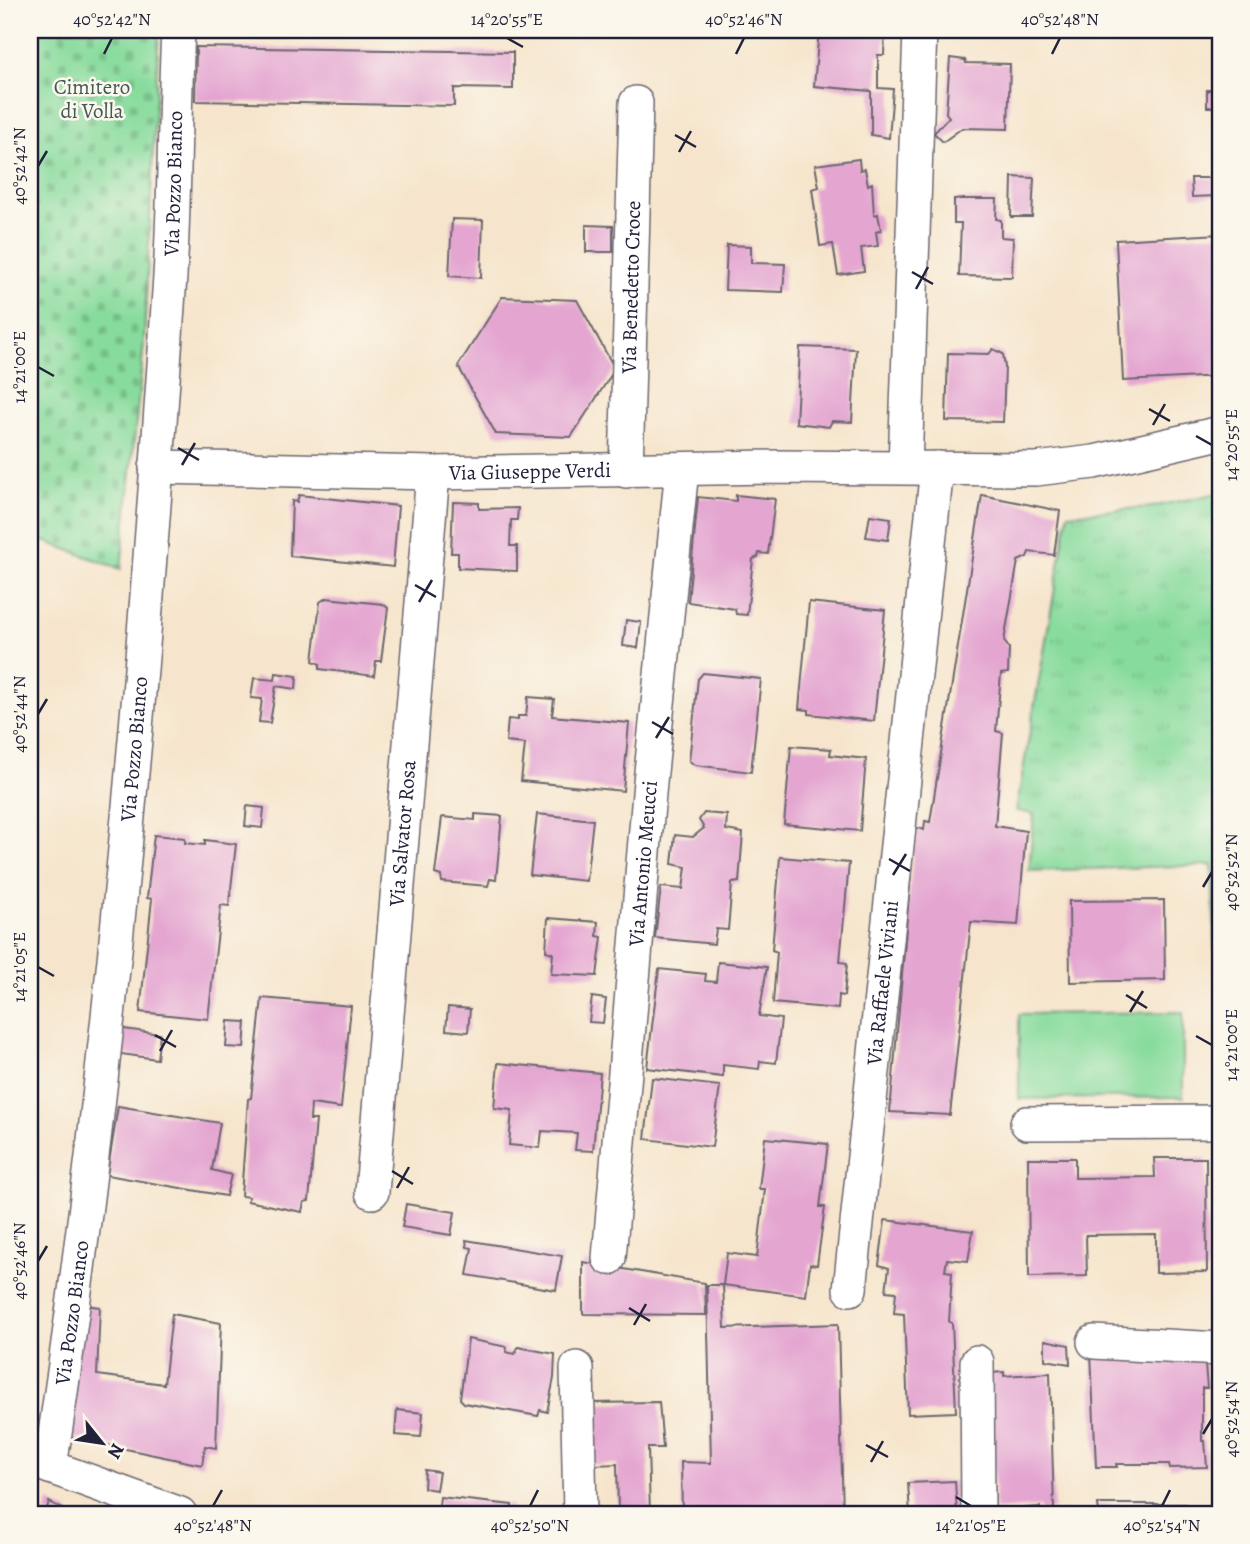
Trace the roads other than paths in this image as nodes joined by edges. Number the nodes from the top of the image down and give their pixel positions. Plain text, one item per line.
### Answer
1 (178, 30) edge
2 (920, 30) edge
3 (636, 103) dead end
4 (1220, 433) edge
5 (156, 467) junction
6 (921, 468) junction
7 (682, 469) junction
8 (626, 471) junction
9 (433, 473) junction
10 (1220, 1122) edge
11 (1027, 1123) dead end
12 (372, 1192) dead end
13 (609, 1258) dead end
14 (849, 1289) dead end
15 (1094, 1342) dead end
16 (1220, 1349) edge
17 (977, 1362) dead end
18 (577, 1368) dead end
19 (40, 1463) edge
20 (180, 1514) edge
21 (580, 1514) edge
22 (978, 1514) edge

1 - 5 street, Via Pozzo Bianco
2 - 6 street
3 - 8 street, Via Benedetto Croce
4 - 6 street, Via Giuseppe Verdi
5 - 9 street, Via Giuseppe Verdi
5 - 19 street, Via Pozzo Bianco
6 - 7 street, Via Giuseppe Verdi
6 - 14 street, Via Raffaele Viviani
7 - 8 street, Via Giuseppe Verdi
7 - 13 street, Via Antonio Meucci
8 - 9 street, Via Giuseppe Verdi
9 - 12 street, Via Salvator Rosa
10 - 11 street
15 - 16 street
17 - 22 street
18 - 21 street
19 - 20 street

